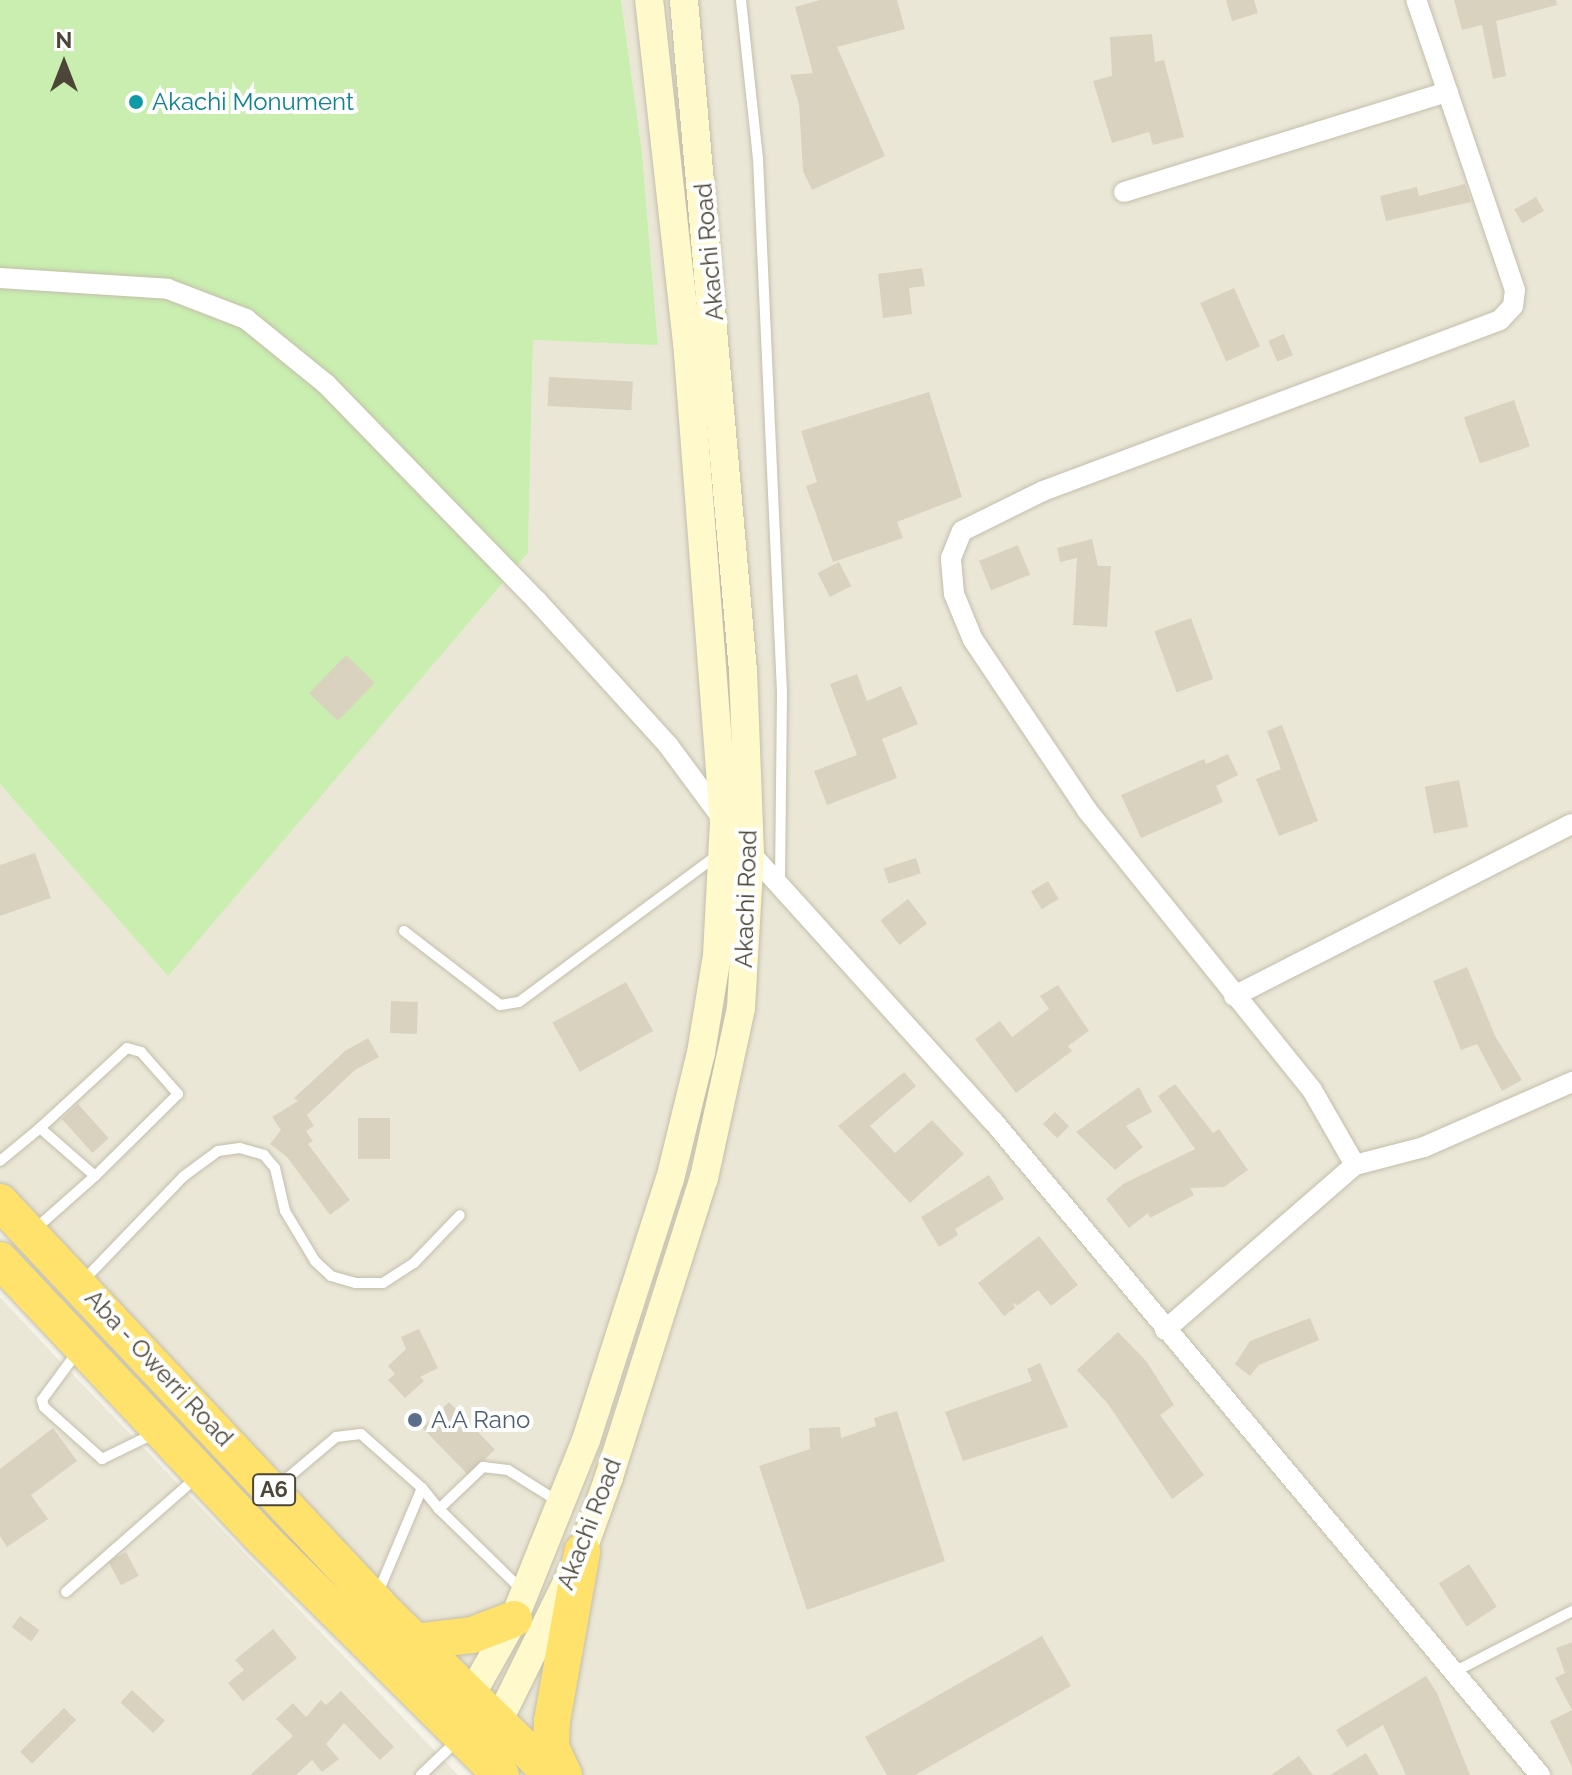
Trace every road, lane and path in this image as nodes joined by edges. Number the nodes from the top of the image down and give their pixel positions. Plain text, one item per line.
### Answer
1 (649, 0) edge
2 (684, 0) edge
3 (741, 0) edge
4 (1416, 0) edge
5 (1448, 92) junction
6 (1124, 192) dead end
7 (0, 278) edge
8 (724, 822) junction
9 (1572, 824) edge
10 (737, 852) junction
11 (780, 884) junction
12 (404, 931) dead end
13 (1234, 996) junction
14 (1572, 1082) edge
15 (40, 1128) junction
16 (0, 1161) edge
17 (1355, 1165) junction
18 (95, 1176) junction
19 (0, 1202) edge
20 (460, 1215) dead end
21 (30, 1233) junction
22 (0, 1260) edge
23 (80, 1284) junction
24 (1165, 1330) junction
25 (82, 1346) junction
26 (161, 1430) junction
27 (201, 1473) junction
28 (422, 1488) junction
29 (274, 1490) junction
30 (560, 1503) junction
31 (439, 1509) junction
32 (582, 1552) junction
33 (66, 1592) dead end
34 (375, 1601) junction
35 (519, 1606) junction
36 (1572, 1611) edge
37 (414, 1642) junction
38 (1454, 1672) junction
39 (479, 1742) edge
40 (421, 1775) edge
41 (552, 1775) edge
42 (564, 1775) edge
43 (1540, 1775) edge

1 - 8 main road, Akachi Road
2 - 10 main road, Akachi Road
3 - 11 lane
4 - 5 street
5 - 6 street
5 - 13 street
7 - 8 street
8 - 10 main road, Akachi Road
9 - 13 street
10 - 11 street
10 - 12 lane
10 - 30 main road, Akachi Road
10 - 32 main road, Akachi Road
11 - 24 street
13 - 17 street
14 - 17 street
15 - 16 lane
15 - 18 lane
15 - 18 lane
17 - 24 street
18 - 21 lane
19 - 21 highway, Aba - Owerri Road / A6
20 - 23 lane
21 - 23 highway, Aba - Owerri Road / A6
22 - 25 highway, Aba - Owerri Road / A6
23 - 29 highway, Aba - Owerri Road / A6
24 - 38 street
25 - 26 highway, Aba - Owerri Road / A6
25 - 26 lane
26 - 27 highway, Aba - Owerri Road / A6
27 - 33 lane
27 - 39 highway, Aba - Owerri Road / A6
28 - 29 lane
28 - 31 lane
28 - 34 lane
29 - 34 highway, Aba - Owerri Road / A6
30 - 31 lane
30 - 35 main road, Akachi Road
31 - 35 lane
32 - 39 main road, Akachi Road
32 - 42 highway
34 - 37 highway, Aba - Owerri Road / A6
35 - 37 highway
35 - 39 main road, Akachi Road
36 - 38 lane
37 - 39 highway, Aba - Owerri Road / A6
38 - 43 street
39 - 40 lane
39 - 41 highway, Aba - Owerri Road / A6

